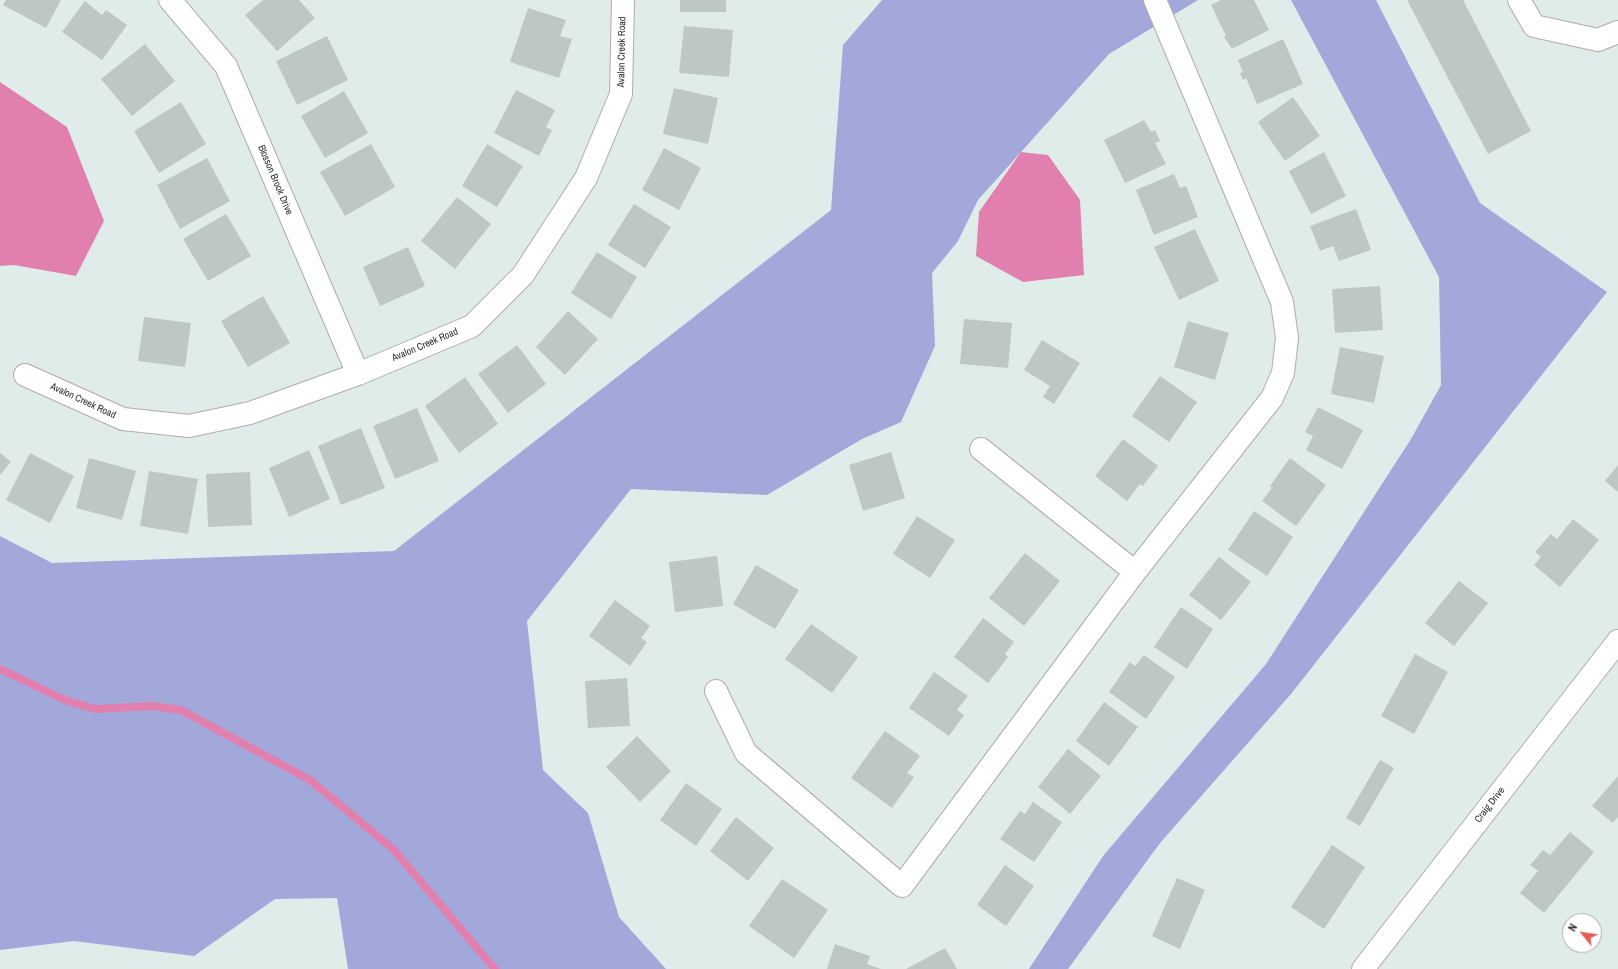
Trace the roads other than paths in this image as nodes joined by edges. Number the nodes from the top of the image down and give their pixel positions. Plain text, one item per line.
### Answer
1 (170, 0) edge
2 (623, 0) edge
3 (1155, 0) edge
4 (1519, 0) edge
5 (1618, 32) edge
6 (358, 374) junction
7 (26, 375) dead end
8 (981, 449) dead end
9 (1135, 572) junction
10 (1618, 641) edge
11 (716, 691) dead end
12 (1363, 969) edge

1 - 6 street, Blosson Brook Drive
2 - 6 street, Avalon Creek Road
3 - 9 street
4 - 5 street
6 - 7 street, Avalon Creek Road
8 - 9 street
9 - 11 street
10 - 12 street, Craig Drive

